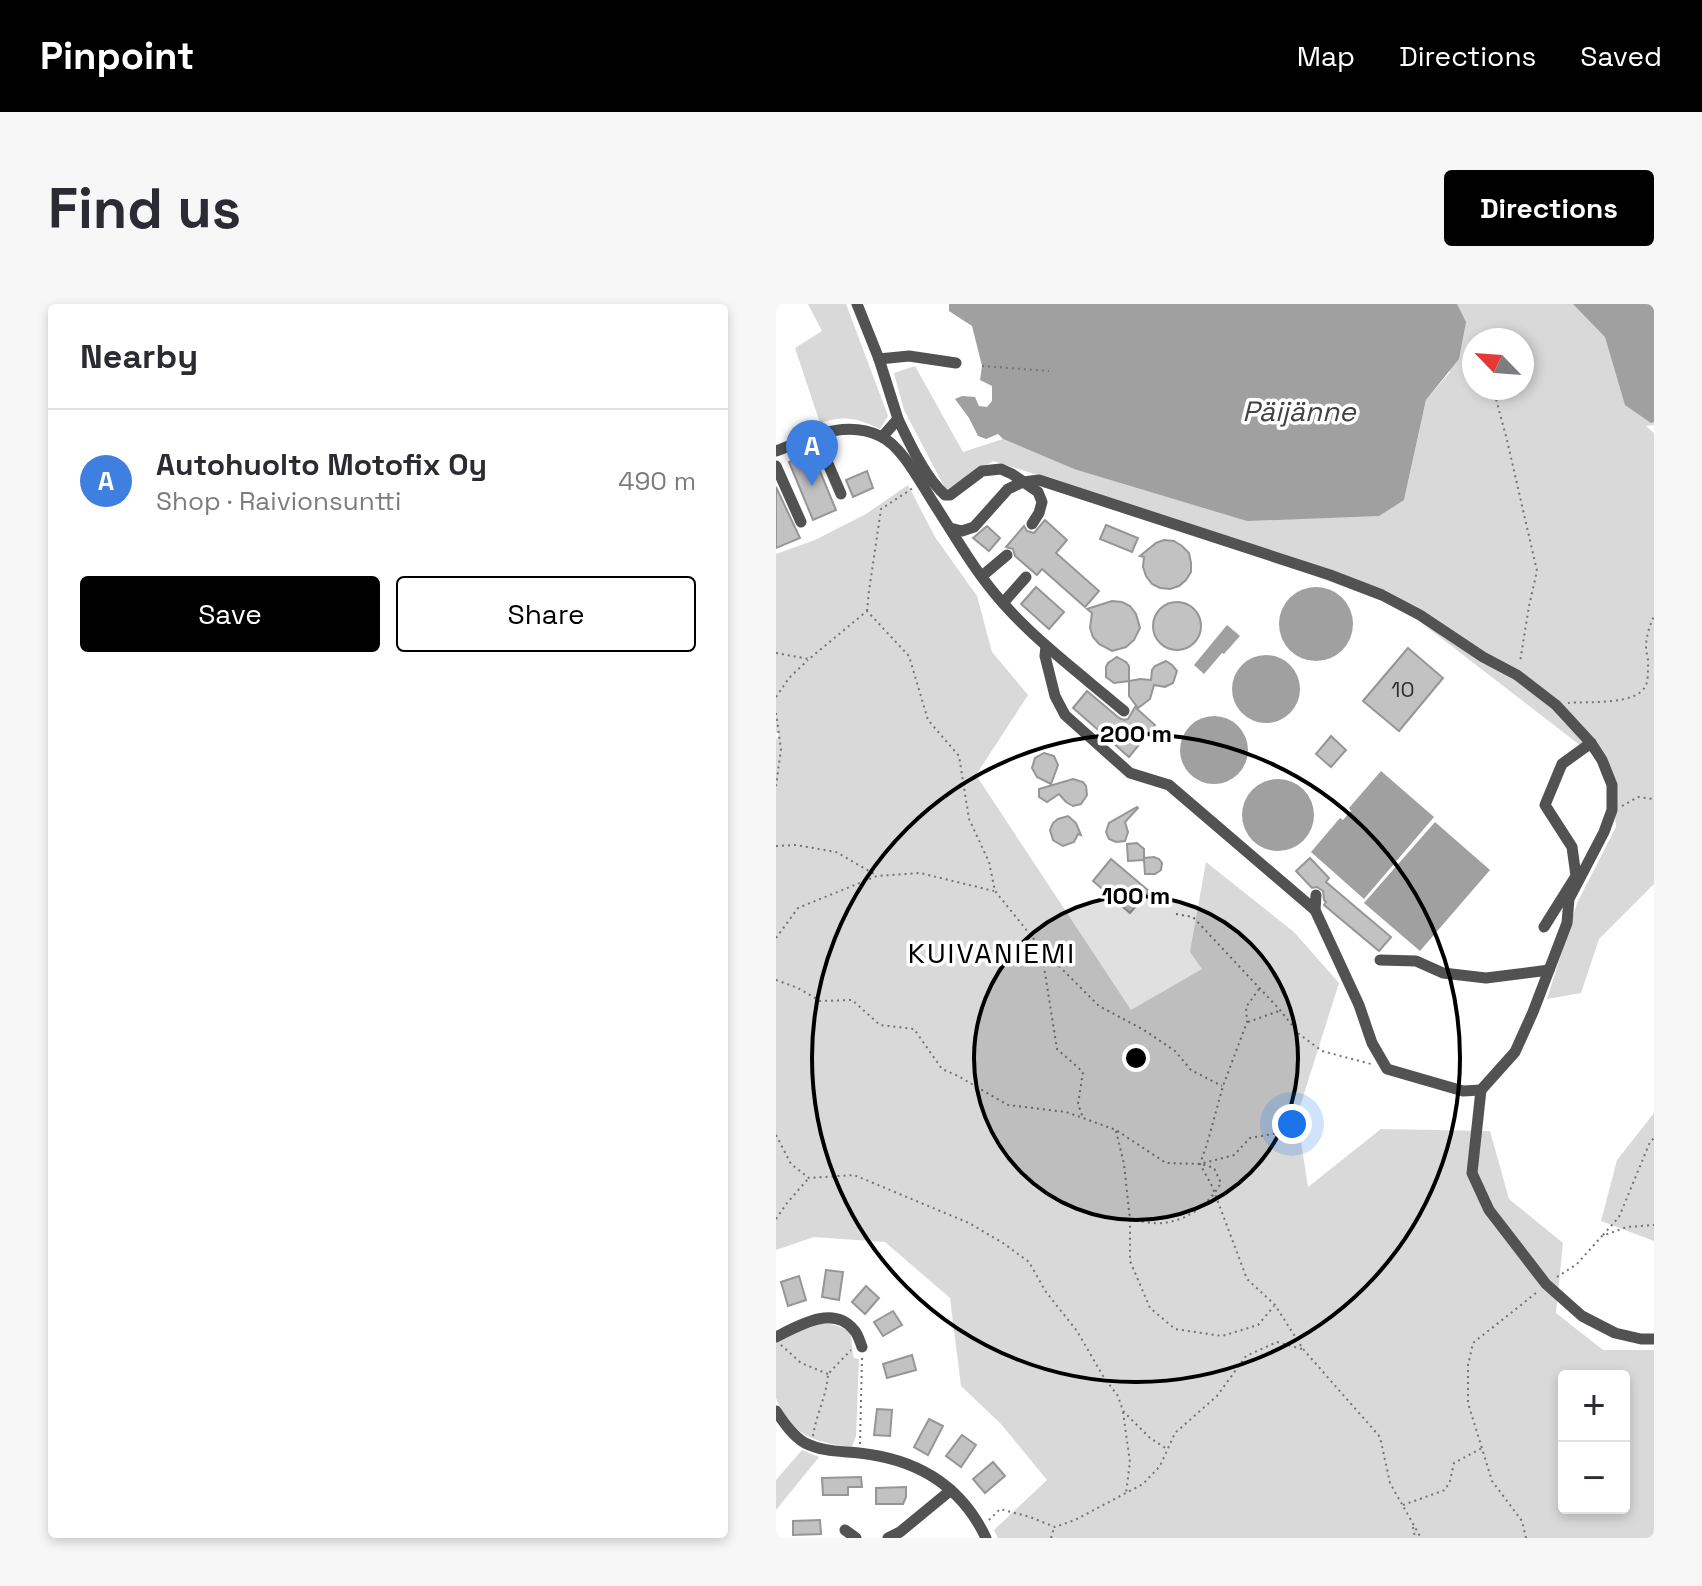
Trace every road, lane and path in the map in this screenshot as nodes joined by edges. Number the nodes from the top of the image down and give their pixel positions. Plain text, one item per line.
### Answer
1 (857, 304) edge
2 (879, 359) junction
3 (956, 363) dead end
4 (982, 366) dead end
5 (1049, 371) dead end
6 (1496, 400) edge
7 (898, 419) junction
8 (816, 436) junction
9 (882, 437) junction
10 (776, 451) edge
11 (776, 466) edge
12 (920, 482) junction
13 (1023, 482) junction
14 (841, 494) dead end
15 (801, 522) dead end
16 (1032, 524) dead end
17 (950, 528) junction
18 (1007, 555) dead end
19 (982, 576) junction
20 (1026, 577) dead end
21 (1003, 603) junction
22 (867, 611) junction
23 (1654, 616) edge
24 (1046, 646) junction
25 (776, 653) edge
26 (809, 659) junction
27 (1649, 665) junction
28 (1654, 665) edge
29 (1517, 675) junction
30 (776, 697) edge
31 (1556, 705) junction
32 (1124, 711) dead end
33 (776, 713) edge
34 (1591, 743) junction
35 (776, 786) edge
36 (1654, 799) edge
37 (1612, 810) junction
38 (776, 846) edge
39 (877, 876) junction
40 (995, 891) junction
41 (1316, 895) dead end
42 (1315, 910) junction
43 (1176, 914) dead end
44 (1544, 927) dead end
45 (776, 938) edge
46 (1041, 948) junction
47 (1380, 960) dead end
48 (1549, 970) junction
49 (776, 980) edge
50 (1259, 989) junction
51 (1280, 1010) junction
52 (1247, 1022) junction
53 (1387, 1069) junction
54 (1223, 1086) junction
55 (1481, 1090) junction
56 (1083, 1118) junction
57 (1116, 1130) junction
58 (1295, 1130) dead end
59 (776, 1135) edge
60 (1654, 1138) edge
61 (1200, 1164) junction
62 (809, 1178) junction
63 (1214, 1195) junction
64 (776, 1219) edge
65 (1130, 1220) junction
66 (1654, 1225) edge
67 (1602, 1236) junction
68 (1546, 1284) junction
69 (1275, 1305) junction
70 (777, 1337) edge
71 (1654, 1339) edge
72 (861, 1345) junction
73 (1303, 1349) junction
74 (828, 1374) junction
75 (776, 1411) edge
76 (1123, 1411) junction
77 (812, 1445) junction
78 (1482, 1448) junction
79 (1167, 1449) junction
80 (858, 1453) junction
81 (951, 1490) junction
82 (1126, 1493) junction
83 (1402, 1506) junction
84 (1413, 1525) junction
85 (1055, 1527) junction
86 (845, 1530) dead end
87 (983, 1532) edge
88 (1051, 1536) edge
89 (856, 1538) edge
90 (888, 1538) edge
91 (1415, 1538) edge
92 (1421, 1538) edge
93 (1526, 1538) edge

1 - 2 street
2 - 3 street
2 - 7 street
4 - 5 path
6 - 29 path
7 - 9 street
7 - 13 street
8 - 9 street
8 - 10 street
8 - 14 street
9 - 12 street
11 - 15 street
12 - 17 street
12 - 22 path
13 - 16 street
13 - 17 street
13 - 29 street
17 - 19 street
18 - 19 street
19 - 21 street
20 - 21 street
21 - 24 street
22 - 26 path
22 - 40 path
23 - 27 path
24 - 32 street
24 - 42 street
25 - 26 path
26 - 30 path
27 - 28 path
27 - 31 path
29 - 31 street
31 - 34 street
33 - 35 path
34 - 37 street
34 - 44 street
36 - 37 path
37 - 48 street
38 - 39 path
39 - 40 path
39 - 45 path
40 - 46 path
41 - 42 street
42 - 53 street
43 - 50 path
46 - 54 path
46 - 56 path
47 - 48 street
48 - 55 street
49 - 56 path
50 - 51 path
50 - 52 path
51 - 52 path
51 - 53 path
52 - 54 path
53 - 55 street
54 - 61 path
55 - 68 street
56 - 57 path
57 - 61 path
57 - 65 path
58 - 61 path
59 - 62 path
60 - 67 path
61 - 63 path
61 - 63 path
62 - 64 path
62 - 76 path
63 - 65 path
63 - 69 path
65 - 69 path
66 - 67 path
67 - 68 path
68 - 71 street
68 - 78 path
69 - 73 path
70 - 72 street
70 - 74 path
72 - 74 path
72 - 80 path
73 - 79 path
73 - 83 path
74 - 77 path
75 - 77 street
76 - 79 path
76 - 82 path
77 - 80 street
78 - 83 path
78 - 93 path
79 - 82 path
80 - 81 street
81 - 87 street
81 - 90 street
82 - 85 path
83 - 84 path
84 - 91 path
84 - 92 path
85 - 87 path
85 - 88 path
86 - 89 street

